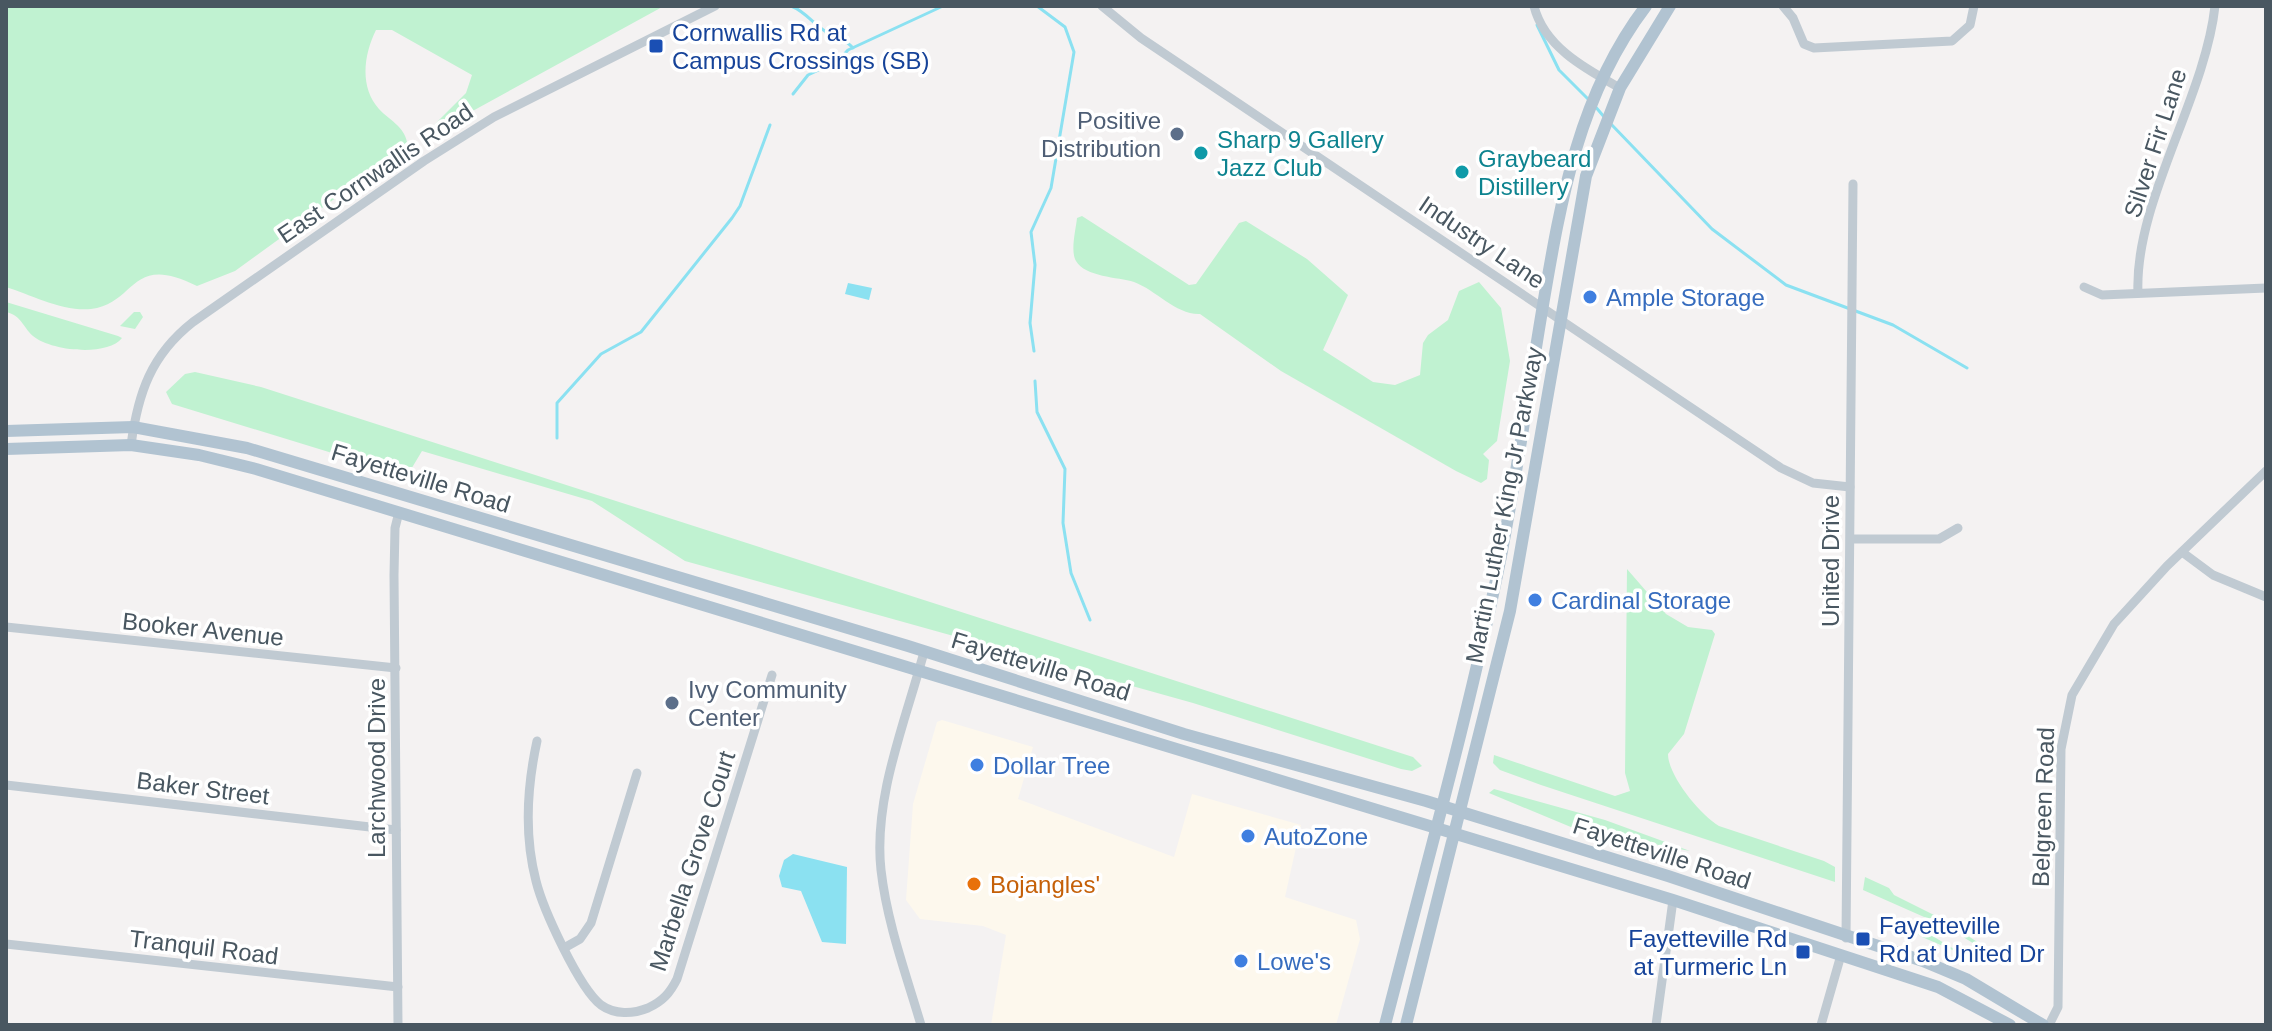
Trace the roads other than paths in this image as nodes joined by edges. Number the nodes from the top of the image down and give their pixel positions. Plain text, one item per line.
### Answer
1 (715, 6) edge
2 (1102, 6) edge
3 (1534, 6) edge
4 (1646, 6) edge
5 (1670, 6) edge
6 (1783, 6) edge
7 (1974, 6) edge
8 (2215, 6) edge
9 (1602, 78) junction
10 (1620, 88) junction
11 (1853, 184) dead end
12 (2084, 287) dead end
13 (2266, 288) edge
14 (2138, 293) junction
15 (1543, 307) junction
16 (1561, 318) junction
17 (133, 427) junction
18 (6, 431) edge
19 (131, 445) junction
20 (6, 449) edge
21 (2266, 471) edge
22 (1850, 487) junction
23 (399, 512) junction
24 (1958, 528) dead end
25 (1851, 539) junction
26 (2182, 552) junction
27 (2266, 597) edge
28 (6, 627) edge
29 (924, 652) junction
30 (396, 668) junction
31 (919, 671) junction
32 (772, 675) dead end
33 (537, 741) dead end
34 (637, 773) dead end
35 (6, 785) edge
36 (1441, 806) junction
37 (1460, 812) junction
38 (1435, 827) junction
39 (396, 830) junction
40 (1454, 833) junction
41 (1673, 900) junction
42 (1846, 938) junction
43 (6, 944) edge
44 (564, 948) junction
45 (1841, 955) junction
46 (398, 987) junction
47 (398, 1025) edge
48 (921, 1025) edge
49 (1385, 1025) edge
50 (1406, 1025) edge
51 (1656, 1025) edge
52 (1821, 1025) edge
53 (2010, 1025) edge
54 (2046, 1025) edge

1 - 17 street, East Cornwallis Road
2 - 15 street, Industry Lane
3 - 9 street
4 - 9 main road, Martin Luther King Jr Parkway
5 - 10 main road, Martin Luther King Jr Parkway
6 - 7 street
8 - 14 street, Silver Fir Lane
9 - 10 street
9 - 15 main road, Martin Luther King Jr Parkway
10 - 16 main road, Martin Luther King Jr Parkway
11 - 22 street, United Drive
12 - 14 street
13 - 14 street
15 - 16 street, Industry Lane
15 - 36 main road, Martin Luther King Jr Parkway
16 - 22 street, Industry Lane
16 - 37 main road, Martin Luther King Jr Parkway
17 - 18 main road, Fayetteville Road
17 - 19 street, East Cornwallis Road
17 - 29 main road, Fayetteville Road
19 - 20 main road, Fayetteville Road
19 - 23 main road, Fayetteville Road
21 - 26 street, Belgreen Road
22 - 25 street, United Drive
23 - 30 street, Larchwood Drive
23 - 31 main road, Fayetteville Road
24 - 25 street
25 - 42 street, United Drive
26 - 27 street
26 - 54 street, Belgreen Road
28 - 30 street, Booker Avenue
29 - 31 street
29 - 36 main road, Fayetteville Road
30 - 39 street, Larchwood Drive
31 - 38 main road, Fayetteville Road
31 - 48 street
32 - 44 street, Marbella Grove Court
33 - 44 street, Marbella Grove Court
34 - 44 street
35 - 39 street, Baker Street
36 - 37 main road, Fayetteville Road
36 - 38 main road, Martin Luther King Jr Parkway
37 - 40 main road, Martin Luther King Jr Parkway
37 - 42 main road, Fayetteville Road
38 - 40 main road, Fayetteville Road
38 - 49 main road, Martin Luther King Jr Parkway
39 - 46 street, Larchwood Drive
40 - 41 main road, Fayetteville Road
40 - 50 main road, Martin Luther King Jr Parkway
41 - 45 main road, Fayetteville Road
41 - 51 street
42 - 54 main road, Fayetteville Road
43 - 46 street, Tranquil Road
45 - 52 street
45 - 53 main road, Fayetteville Road
46 - 47 street, Larchwood Drive

